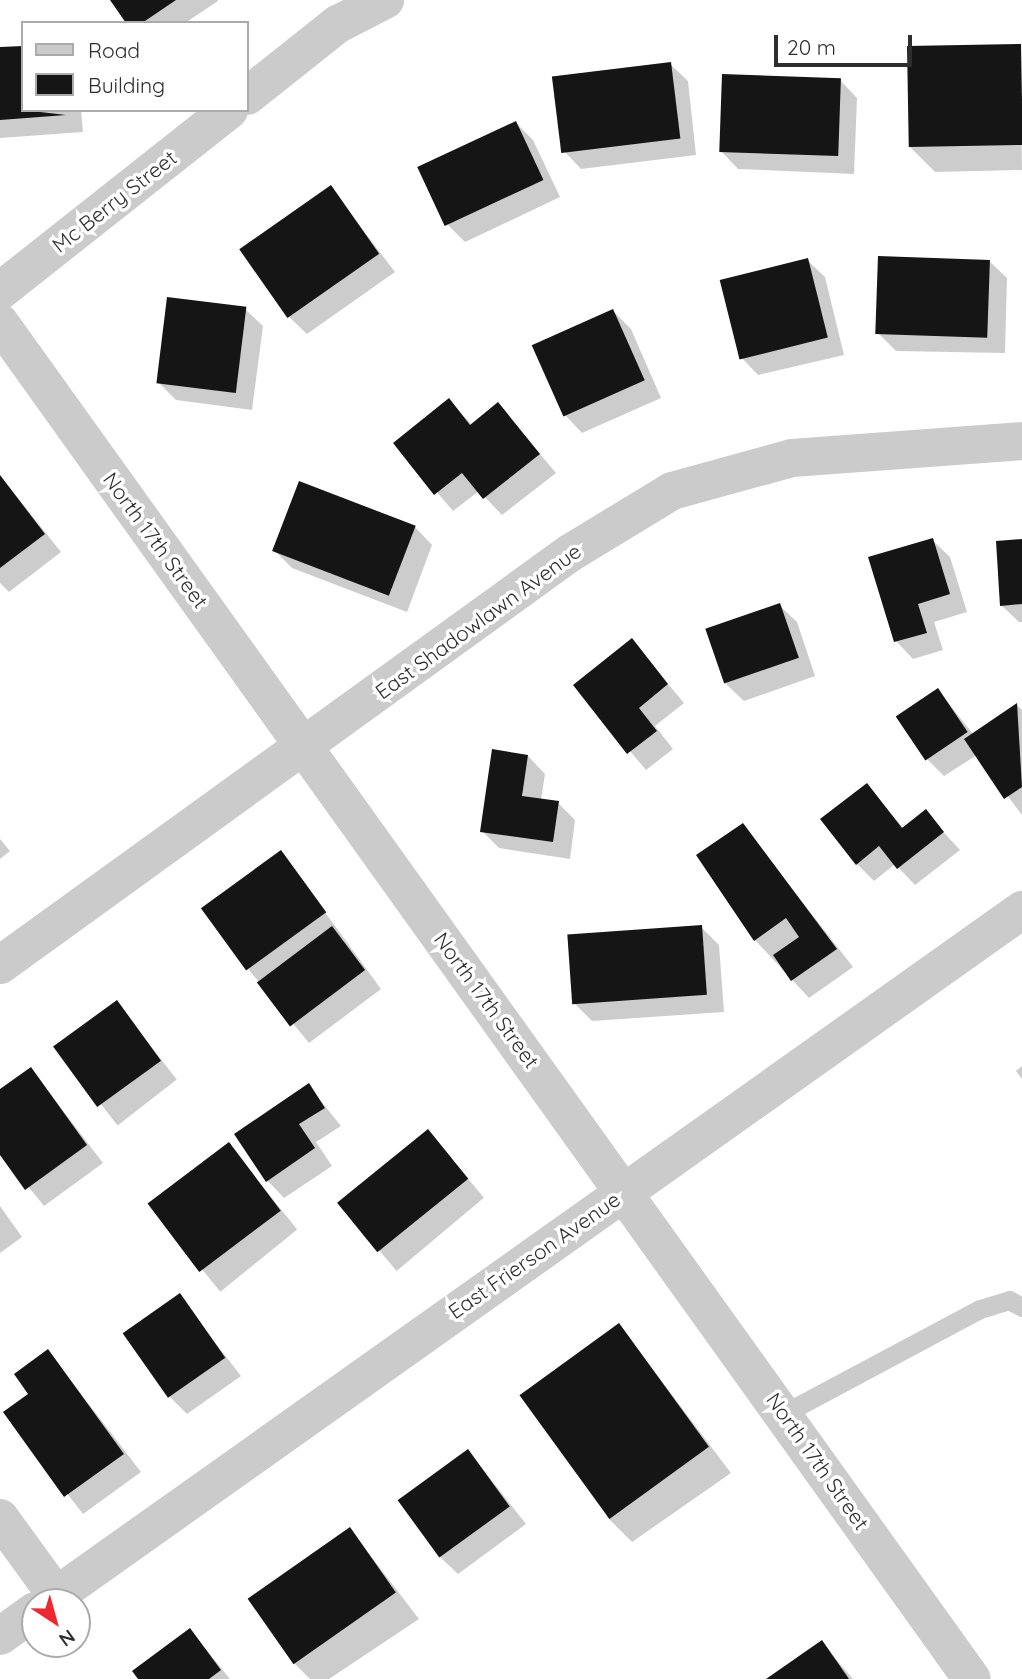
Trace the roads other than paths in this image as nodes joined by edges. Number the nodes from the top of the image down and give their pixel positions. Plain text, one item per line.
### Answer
1 (385, 0) edge
2 (248, 95) edge
3 (226, 112) edge
4 (0, 291) edge
5 (0, 323) edge
6 (1022, 441) edge
7 (304, 746) junction
8 (1022, 910) edge
9 (0, 965) edge
10 (625, 1190) junction
11 (1022, 1307) edge
12 (785, 1413) junction
13 (0, 1518) edge
14 (38, 1588) edge
15 (67, 1588) edge
16 (21, 1621) edge
17 (0, 1636) edge
18 (972, 1679) edge

1 - 2 street
3 - 4 street, Mc Berry Street
5 - 7 street, North 17th Street
6 - 7 street, East Shadowlawn Avenue
7 - 9 street, East Shadowlawn Avenue
7 - 10 street, North 17th Street
8 - 10 street, East Frierson Avenue
10 - 12 street, North 17th Street
10 - 15 street, East Frierson Avenue
11 - 12 lane
12 - 18 street, North 17th Street
13 - 14 street
16 - 17 street, East Frierson Avenue

